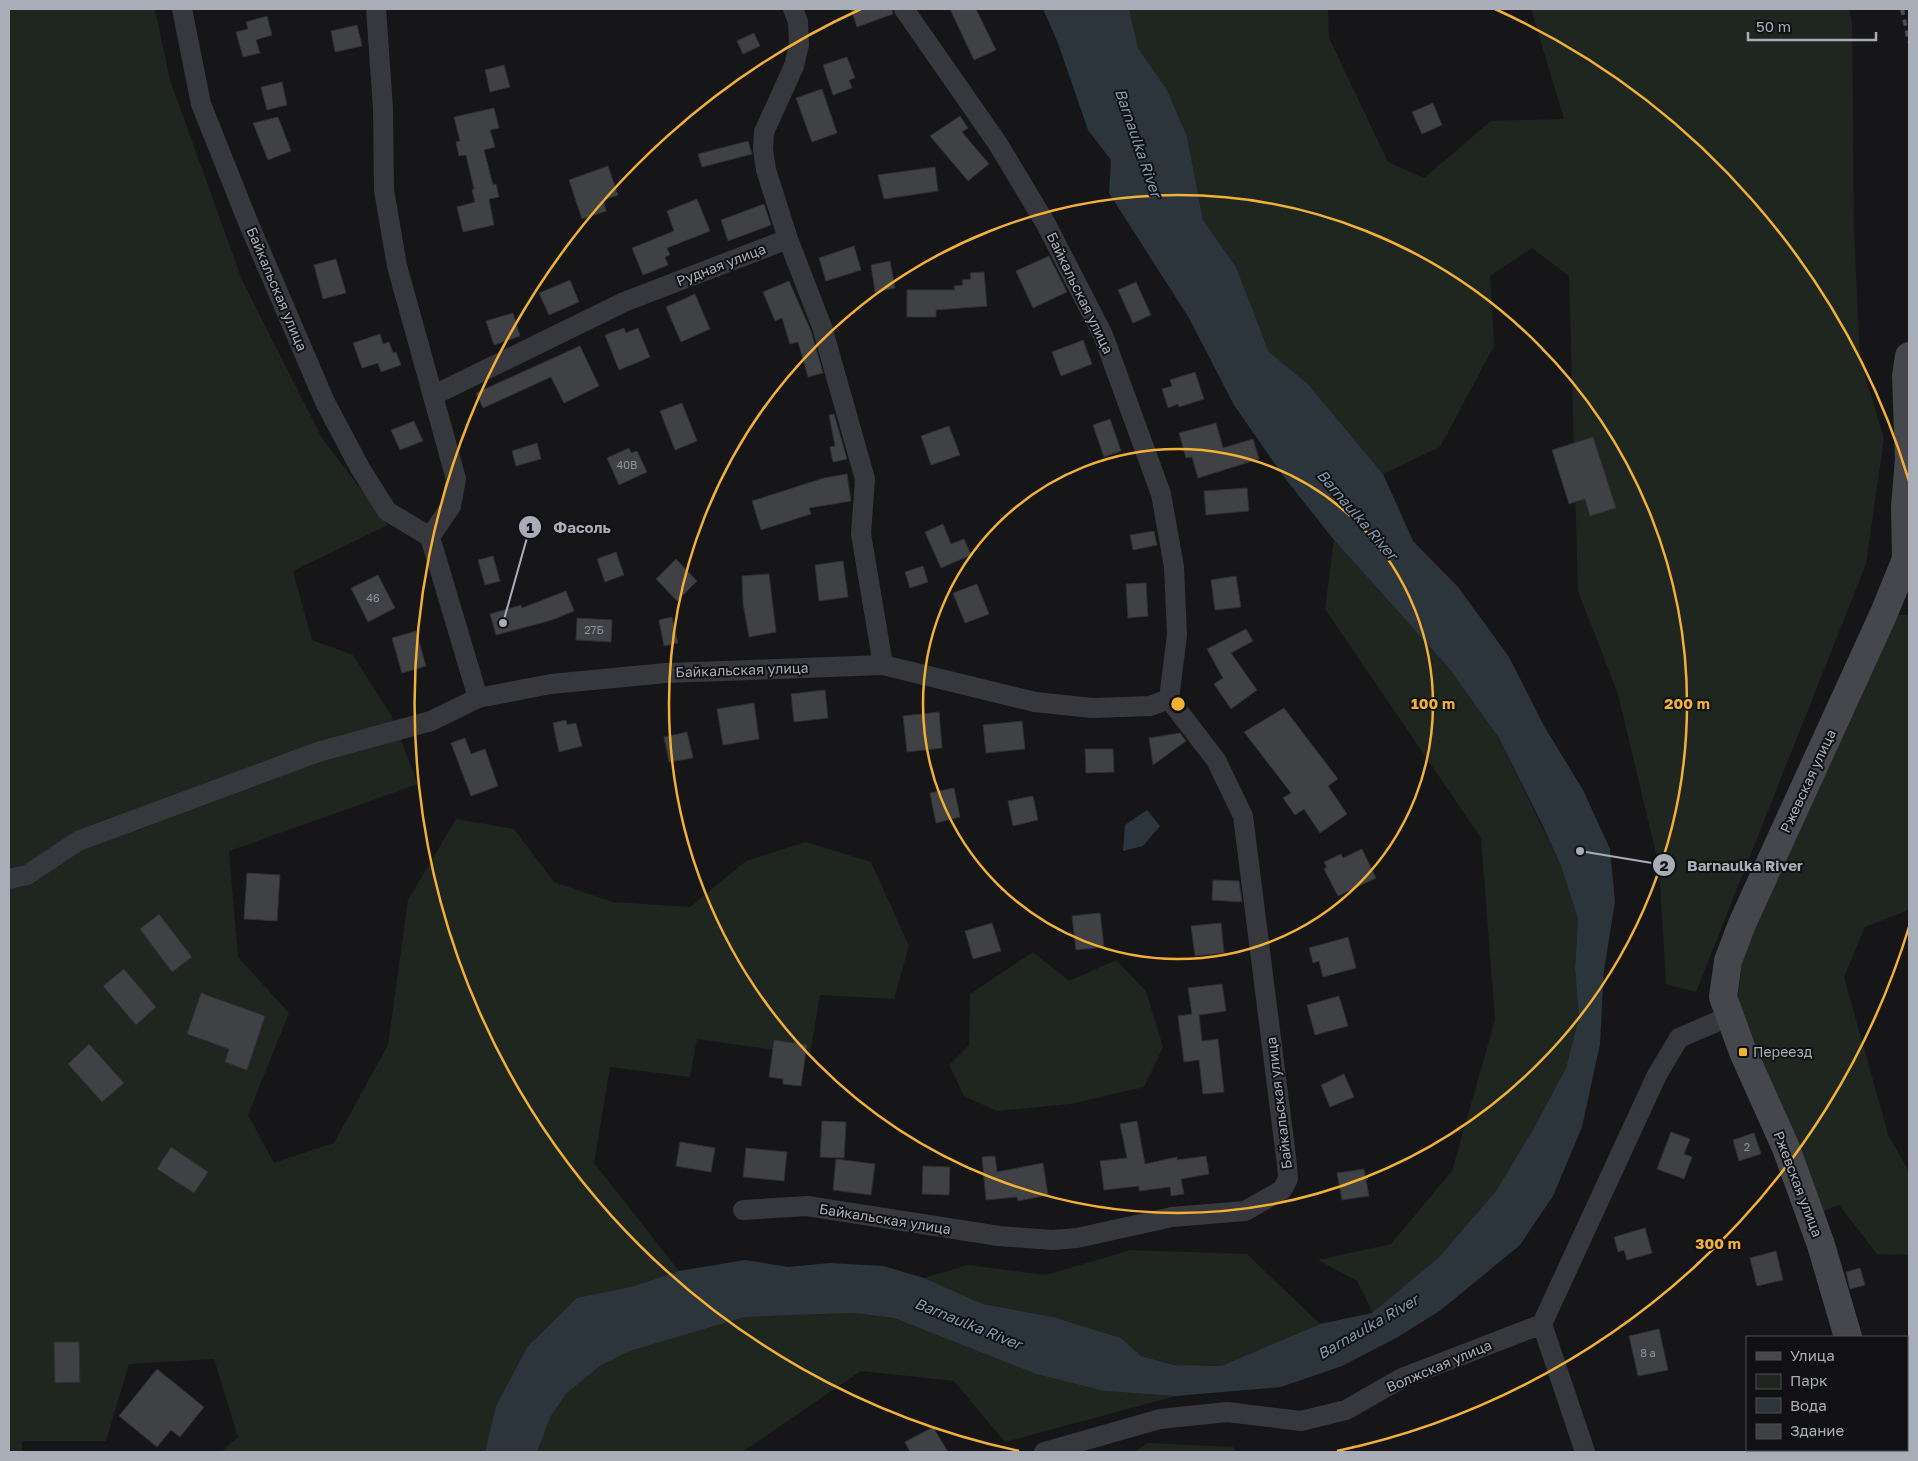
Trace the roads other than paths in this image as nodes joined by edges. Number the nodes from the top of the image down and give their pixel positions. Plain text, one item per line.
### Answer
1 (182, 9) edge
2 (376, 9) edge
3 (793, 9) edge
4 (904, 9) edge
5 (788, 239) junction
6 (1909, 356) edge
7 (434, 395) junction
8 (430, 537) junction
9 (1908, 561) edge
10 (883, 665) junction
11 (478, 698) junction
12 (1169, 699) junction
13 (9, 879) edge
14 (1730, 1016) junction
15 (743, 1210) dead end
16 (1542, 1324) junction
17 (1848, 1336) edge
18 (1074, 1448) edge
19 (1044, 1452) edge
20 (1585, 1452) edge

1 - 8 street, Байкальская улица
2 - 7 street
3 - 5 street
4 - 12 street, Байкальская улица
5 - 7 street, Рудная улица
5 - 10 street
6 - 9 main road, Ржевская улица
7 - 8 street
8 - 11 street
9 - 14 main road, Ржевская улица
10 - 11 street, Байкальская улица
10 - 12 street, Байкальская улица
11 - 13 street, Байкальская улица
12 - 15 street, Байкальская улица
14 - 16 street
14 - 17 main road, Ржевская улица
16 - 18 street, Волжская улица
16 - 20 street
18 - 19 street, Волжская улица

